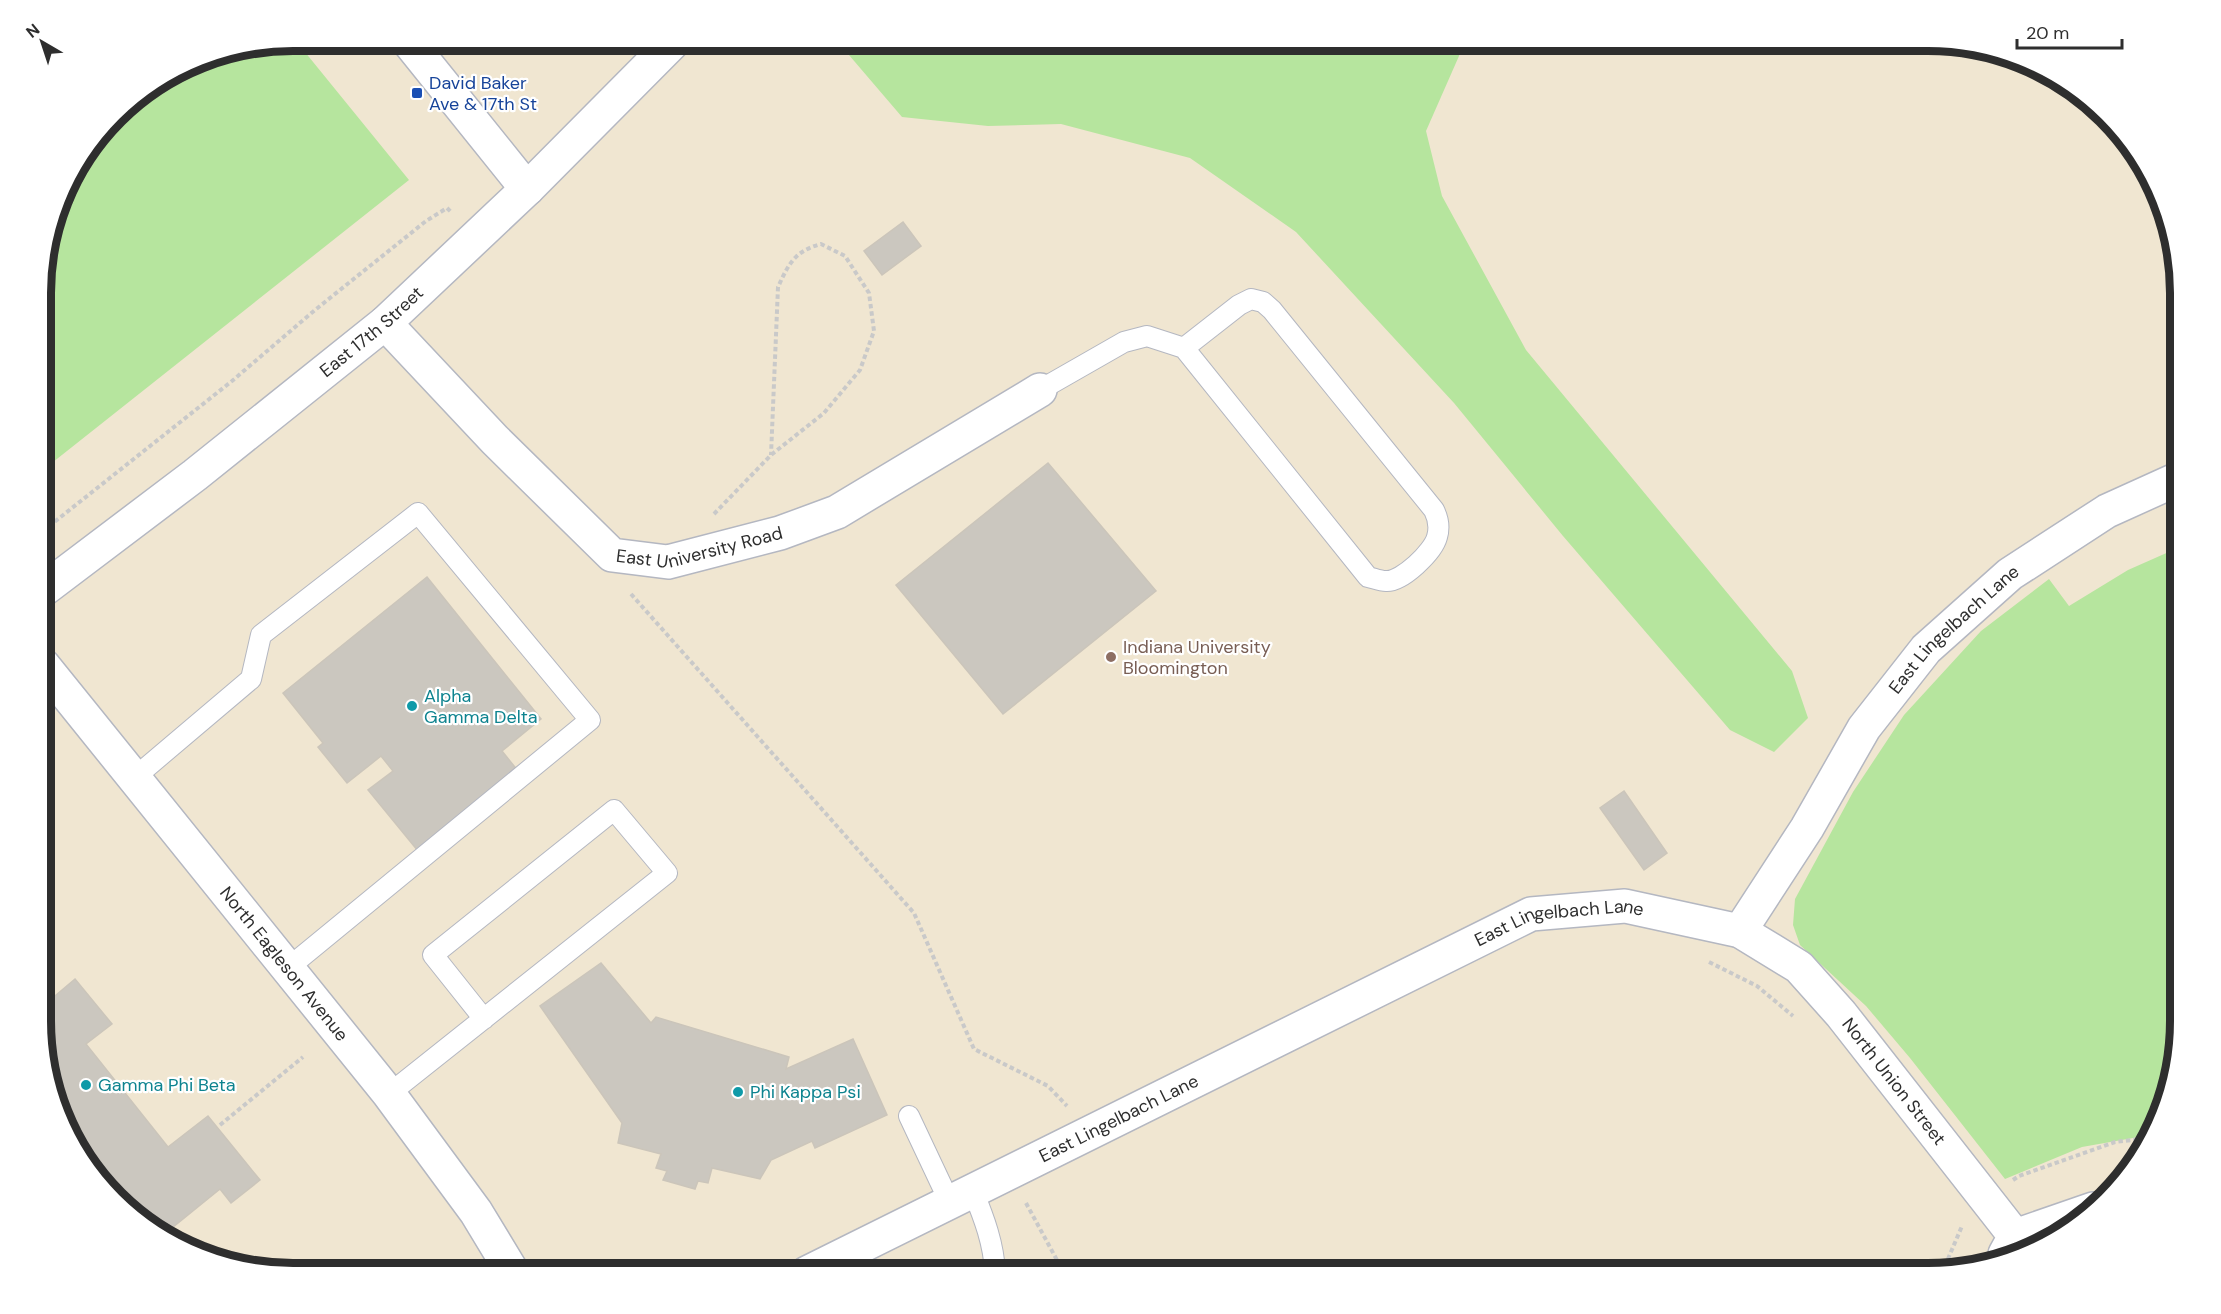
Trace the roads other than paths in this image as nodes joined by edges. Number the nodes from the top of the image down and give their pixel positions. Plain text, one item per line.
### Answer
1 (417, 51) edge
2 (663, 51) edge
3 (528, 189) junction
4 (385, 322) junction
5 (1184, 348) junction
6 (1040, 390) joint
7 (2170, 483) edge
8 (51, 584) edge
9 (51, 675) edge
10 (134, 778) junction
11 (1740, 931) junction
12 (288, 968) junction
13 (484, 1018) junction
14 (389, 1094) junction
15 (909, 1116) dead end
16 (961, 1197) junction
17 (2060, 1223) edge
18 (2010, 1245) edge
19 (506, 1263) edge
20 (827, 1263) edge
21 (994, 1263) edge

1 - 3 street
2 - 3 street, East 17th Street
3 - 4 street, East 17th Street
4 - 6 street, East University Road
4 - 8 street, East 17th Street
5 - 5 lane
5 - 6 lane
7 - 11 street, East Lingelbach Lane
9 - 10 street, North Eagleson Avenue
10 - 12 street, North Eagleson Avenue
10 - 12 lane
11 - 16 street, East Lingelbach Lane
11 - 18 street, North Union Street
12 - 14 street, North Eagleson Avenue
13 - 13 lane
13 - 14 lane
14 - 19 street, North Eagleson Avenue
15 - 16 lane
16 - 20 street, East Lingelbach Lane
16 - 21 lane
17 - 18 street

